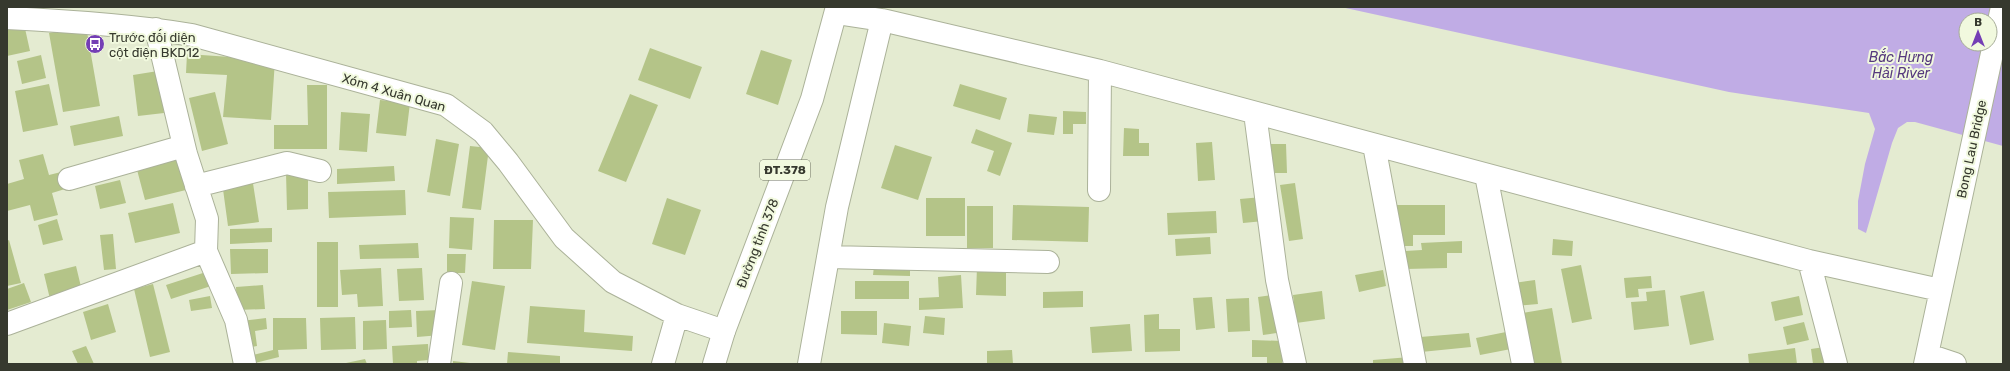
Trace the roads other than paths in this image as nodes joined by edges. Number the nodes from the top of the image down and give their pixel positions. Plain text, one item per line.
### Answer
1 (2002, 7) edge
2 (836, 10) edge
3 (7, 18) edge
4 (882, 20) junction
5 (156, 29) junction
6 (1100, 71) junction
7 (1255, 112) junction
8 (1374, 145) junction
9 (184, 146) junction
10 (320, 171) dead end
11 (1486, 175) junction
12 (69, 179) dead end
13 (196, 186) junction
14 (1099, 190) dead end
15 (206, 252) junction
16 (828, 257) junction
17 (1809, 261) junction
18 (1048, 262) dead end
19 (451, 283) dead end
20 (1940, 290) junction
21 (677, 315) junction
22 (7, 324) edge
23 (724, 331) junction
24 (1927, 359) edge
25 (245, 364) edge
26 (439, 364) edge
27 (663, 364) edge
28 (714, 364) edge
29 (809, 364) edge
30 (1295, 364) edge
31 (1415, 364) edge
32 (1523, 364) edge
33 (1836, 364) edge
34 (1955, 364) edge

1 - 20 street, Bong Lau Bridge
2 - 4 street
2 - 23 street, Đường tỉnh 378 / ĐT.378
3 - 5 street, Xóm 4 Xuân Quan
4 - 6 street
4 - 16 street
5 - 9 street
5 - 21 street, Xóm 4 Xuân Quan
6 - 7 street
6 - 14 street
7 - 8 street
7 - 30 street
8 - 11 street
8 - 31 street
9 - 12 street
9 - 13 street
10 - 13 street
11 - 17 street
11 - 32 street
13 - 15 street
15 - 22 street
15 - 25 street
16 - 18 street
16 - 29 street
17 - 20 street
17 - 33 street
19 - 26 street
20 - 24 street, Bong Lau Bridge
21 - 23 street, Xóm 4 Xuân Quan
21 - 27 street
23 - 28 street, Đường tỉnh 378 / ĐT.378
24 - 34 street

